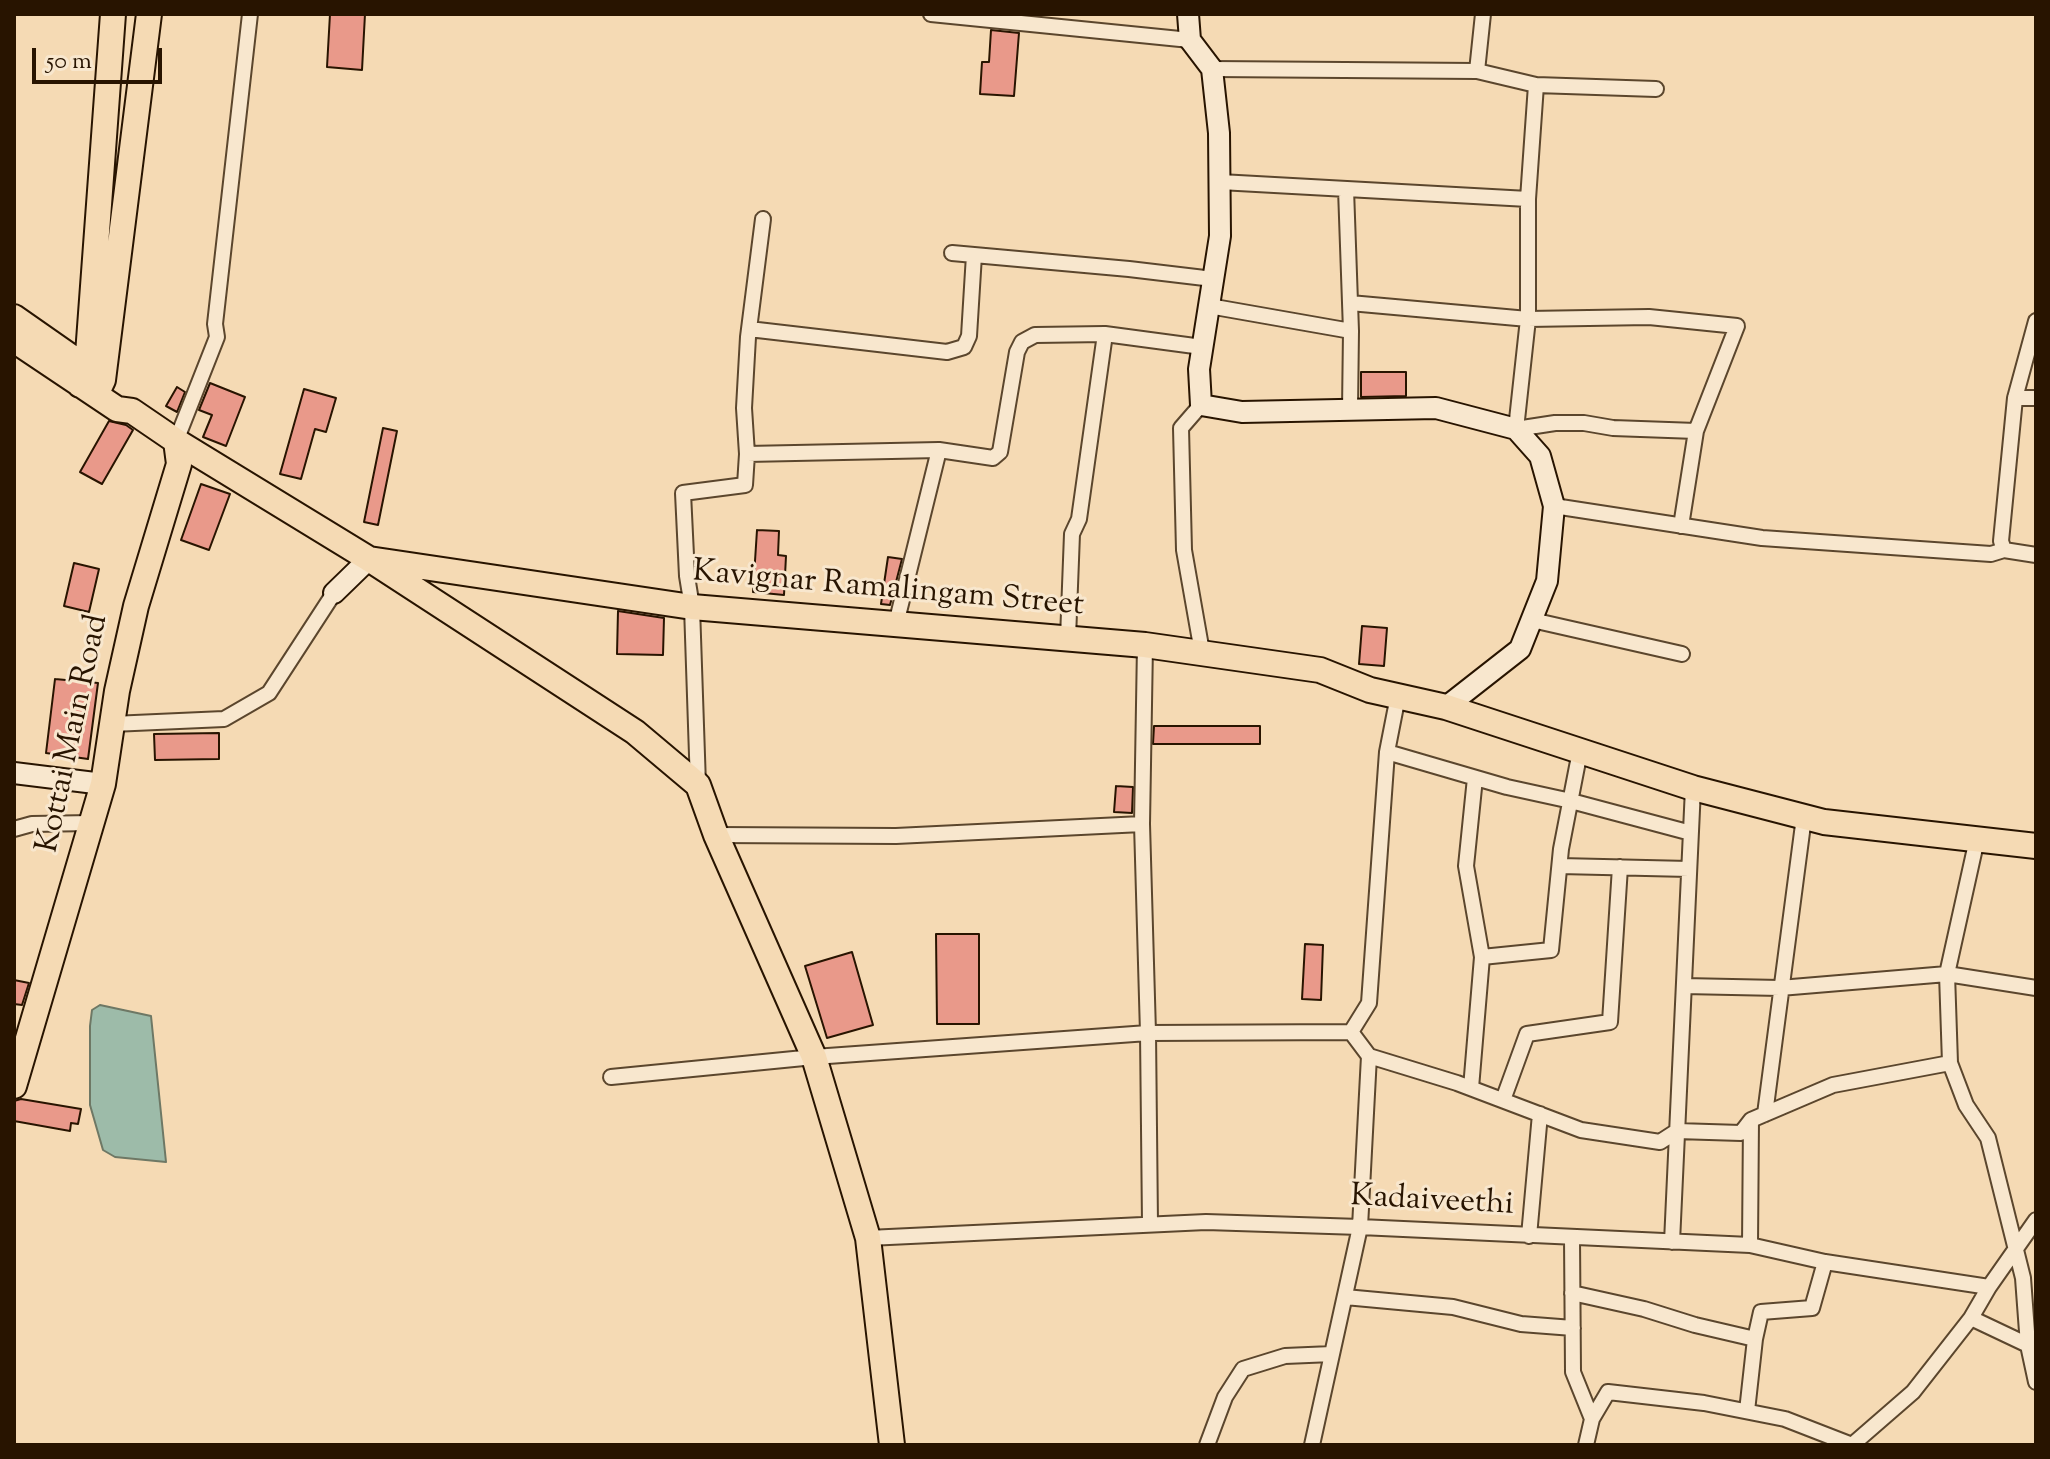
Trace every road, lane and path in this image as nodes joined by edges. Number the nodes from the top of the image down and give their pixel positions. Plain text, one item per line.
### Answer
1 (113, 14) edge
2 (149, 14) edge
3 (250, 14) edge
4 (931, 14) edge
5 (1188, 14) edge
6 (1483, 14) edge
7 (1190, 40) junction
8 (1212, 69) junction
9 (1477, 71) junction
10 (1536, 85) junction
11 (1656, 89) dead end
12 (1220, 182) junction
13 (1346, 189) junction
14 (1528, 199) junction
15 (763, 219) dead end
16 (952, 253) dead end
17 (974, 255) junction
18 (1213, 279) junction
19 (1350, 303) junction
20 (1209, 306) junction
21 (14, 317) edge
22 (1528, 319) junction
23 (2036, 321) edge
24 (749, 329) junction
25 (1351, 331) junction
26 (1105, 334) junction
27 (14, 340) edge
28 (1202, 347) junction
29 (92, 382) junction
30 (2015, 398) junction
31 (2036, 398) edge
32 (1201, 405) junction
33 (1350, 409) junction
34 (1516, 429) junction
35 (1696, 431) junction
36 (176, 441) junction
37 (939, 450) junction
38 (747, 454) junction
39 (1554, 506) junction
40 (1681, 526) junction
41 (2004, 550) junction
42 (2036, 555) edge
43 (369, 559) junction
44 (334, 593) joint
45 (692, 607) junction
46 (1532, 620) junction
47 (896, 624) junction
48 (1068, 638) junction
49 (1145, 645) junction
50 (1202, 652) junction
51 (1682, 654) dead end
52 (1398, 696) junction
53 (1446, 707) junction
54 (112, 724) junction
55 (1580, 751) junction
56 (1387, 752) junction
57 (14, 773) edge
58 (1475, 778) junction
59 (103, 784) junction
60 (698, 785) junction
61 (1693, 788) junction
62 (1571, 801) junction
63 (1804, 817) junction
64 (91, 823) junction
65 (1142, 824) junction
66 (14, 829) edge
67 (1691, 833) junction
68 (716, 835) junction
69 (1977, 839) junction
70 (2036, 846) edge
71 (1560, 866) junction
72 (1620, 867) junction
73 (1689, 869) junction
74 (1482, 957) junction
75 (1947, 974) junction
76 (1684, 986) junction
77 (1780, 988) junction
78 (2036, 988) edge
79 (1351, 1032) junction
80 (1148, 1033) junction
81 (1369, 1056) junction
82 (814, 1057) junction
83 (1950, 1063) junction
84 (611, 1077) dead end
85 (14, 1086) edge
86 (1471, 1088) junction
87 (1503, 1100) junction
88 (1540, 1114) junction
89 (1758, 1117) junction
90 (1677, 1131) junction
91 (2036, 1220) edge
92 (1150, 1224) junction
93 (1360, 1227) junction
94 (1529, 1236) junction
95 (868, 1238) junction
96 (1572, 1238) junction
97 (1672, 1242) junction
98 (1750, 1245) junction
99 (2016, 1249) junction
100 (1825, 1262) junction
101 (1989, 1287) junction
102 (1572, 1293) junction
103 (1345, 1297) junction
104 (1971, 1318) junction
105 (1573, 1328) junction
106 (1755, 1339) junction
107 (2028, 1345) junction
108 (1332, 1354) junction
109 (2036, 1382) edge
110 (1747, 1411) junction
111 (1592, 1419) junction
112 (892, 1445) edge
113 (1207, 1445) edge
114 (1312, 1445) edge
115 (1586, 1445) edge
116 (1852, 1445) edge

1 - 29 main road
2 - 29 main road
3 - 36 street
4 - 7 street
5 - 7 street
6 - 9 street
7 - 8 street
8 - 9 street
8 - 12 street
9 - 10 street
10 - 11 street
10 - 14 street
12 - 13 street
12 - 18 street
13 - 14 street
13 - 19 street
14 - 22 street
15 - 24 street
16 - 17 street
17 - 18 street
17 - 24 street
18 - 20 street
19 - 22 street
19 - 25 street
20 - 25 street
20 - 28 street
21 - 29 main road
22 - 34 street
22 - 35 street
23 - 30 street
24 - 38 street
25 - 33 street
26 - 28 street
26 - 37 street
26 - 48 street
27 - 29 main road
28 - 32 street
29 - 36 main road
30 - 31 street
30 - 41 street
32 - 33 street
32 - 50 street
33 - 34 street
34 - 35 street
34 - 39 street
35 - 40 street
36 - 43 main road
36 - 54 main road, Kottai Main Road
37 - 38 street
37 - 47 street
38 - 45 street
39 - 40 street
39 - 46 street
40 - 41 street
41 - 42 street
43 - 44 street
43 - 45 main road, Kavignar Ramalingam Street
43 - 60 main road
44 - 54 street
45 - 47 main road, Kavignar Ramalingam Street
45 - 60 street
46 - 51 street
46 - 53 street
47 - 48 main road, Kavignar Ramalingam Street
48 - 49 main road, Kavignar Ramalingam Street
49 - 50 main road, Kavignar Ramalingam Street
49 - 65 street
50 - 52 main road, Kavignar Ramalingam Street
52 - 53 main road, Kavignar Ramalingam Street
52 - 56 street
53 - 55 main road, Kavignar Ramalingam Street
54 - 59 main road, Kottai Main Road
55 - 61 main road, Kavignar Ramalingam Street
55 - 62 street
56 - 58 street
56 - 79 street
57 - 59 street
58 - 62 street
58 - 74 street
59 - 64 main road, Kottai Main Road
60 - 68 main road
61 - 63 main road, Kavignar Ramalingam Street
61 - 67 street
62 - 67 street
62 - 71 street
63 - 69 main road, Kavignar Ramalingam Street
63 - 77 street
64 - 66 street
64 - 85 main road, Kottai Main Road
65 - 68 street
65 - 80 street
67 - 73 street
68 - 82 main road
69 - 70 main road, Kavignar Ramalingam Street
69 - 75 street
71 - 72 street
71 - 74 street
72 - 73 street
72 - 87 street
73 - 76 street
74 - 86 street
75 - 77 street
75 - 78 street
75 - 83 street
76 - 77 street
76 - 90 street
77 - 89 street
79 - 80 street
79 - 81 street
80 - 82 street
80 - 92 street
81 - 86 street
81 - 93 street
82 - 84 street
82 - 95 main road
83 - 89 street
83 - 99 street
86 - 87 street
87 - 88 street
88 - 90 street
88 - 94 street
89 - 90 street
89 - 98 street
90 - 97 street
91 - 99 street
92 - 93 street, Kadaiveethi
92 - 95 street, Kadaiveethi
93 - 94 street, Kadaiveethi
93 - 103 street
94 - 96 street, Kadaiveethi
95 - 112 main road
96 - 97 street, Kadaiveethi
96 - 102 street
97 - 98 street, Kadaiveethi
98 - 100 street, Kadaiveethi
99 - 101 street
99 - 107 street
100 - 101 street, Kadaiveethi
100 - 106 street
101 - 104 street
102 - 105 street
102 - 106 street
103 - 105 street
103 - 108 street
104 - 107 street
104 - 116 street
105 - 111 street
106 - 110 street
107 - 109 street
108 - 113 street
108 - 114 street
110 - 111 street
110 - 116 street
111 - 115 street

